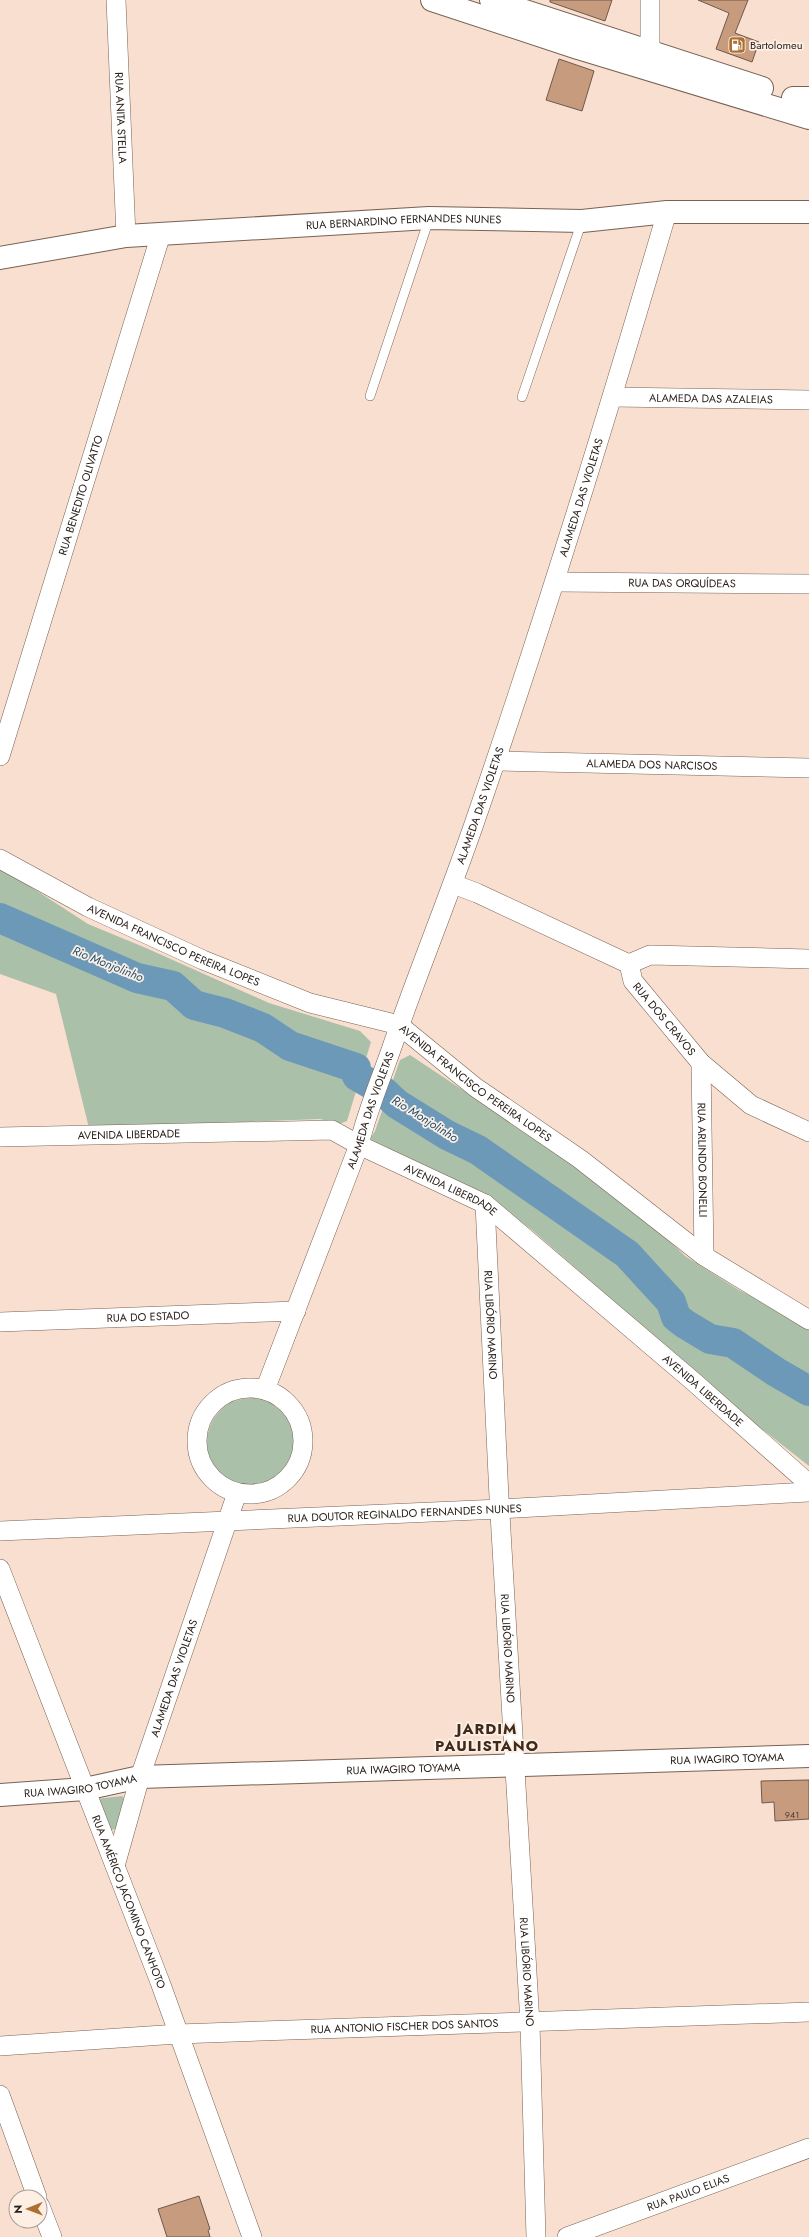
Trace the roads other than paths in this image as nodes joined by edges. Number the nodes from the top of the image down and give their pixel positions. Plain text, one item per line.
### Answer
1 (116, 0) edge
2 (432, 0) edge
3 (491, 0) edge
4 (650, 0) edge
5 (650, 51) junction
6 (804, 100) edge
7 (809, 118) edge
8 (667, 212) junction
9 (809, 212) edge
10 (429, 218) junction
11 (582, 221) junction
12 (161, 234) junction
13 (126, 236) junction
14 (0, 258) edge
15 (370, 396) dead end
16 (522, 397) dead end
17 (613, 397) junction
18 (809, 400) edge
19 (555, 582) junction
20 (809, 584) edge
21 (0, 756) edge
22 (496, 761) junction
23 (809, 768) edge
24 (0, 859) edge
25 (453, 884) junction
26 (809, 959) edge
27 (629, 964) junction
28 (399, 1025) junction
29 (701, 1063) junction
30 (809, 1132) edge
31 (0, 1137) edge
32 (359, 1145) junction
33 (485, 1204) junction
34 (704, 1256) junction
35 (296, 1311) junction
36 (809, 1320) edge
37 (0, 1322) edge
38 (265, 1390) junction
39 (809, 1484) edge
40 (809, 1492) edge
41 (237, 1493) junction
42 (500, 1509) junction
43 (228, 1521) junction
44 (0, 1531) edge
45 (0, 1569) edge
46 (809, 1756) edge
47 (514, 1766) junction
48 (140, 1777) junction
49 (85, 1789) junction
50 (0, 1795) edge
51 (115, 1866) junction
52 (809, 2012) edge
53 (530, 2024) junction
54 (178, 2034) junction
55 (0, 2046) edge
56 (0, 2095) edge
57 (809, 2148) edge
58 (34, 2189) edge
59 (48, 2227) edge
60 (52, 2237) edge
61 (252, 2237) edge
62 (536, 2237) edge
63 (567, 2237) edge

1 - 13 street, RUA ANITA STELLA
2 - 7 street
3 - 5 street
4 - 5 street
5 - 6 street
8 - 9 street, RUA BERNARDINO FERNANDES NUNES
8 - 11 street, RUA BERNARDINO FERNANDES NUNES
8 - 17 street, ALAMEDA DAS VIOLETAS
10 - 11 street, RUA BERNARDINO FERNANDES NUNES
10 - 12 street, RUA BERNARDINO FERNANDES NUNES
10 - 15 lane
11 - 16 lane
12 - 13 street, RUA BERNARDINO FERNANDES NUNES
12 - 21 street, RUA BENEDITO OLIVATTO
13 - 14 street, RUA BERNARDINO FERNANDES NUNES
17 - 18 street, ALAMEDA DAS AZALEIAS
17 - 19 street, ALAMEDA DAS VIOLETAS
19 - 20 street, RUA DAS ORQUÍDEAS
19 - 22 street, ALAMEDA DAS VIOLETAS
22 - 23 street, ALAMEDA DOS NARCISOS
22 - 25 street, ALAMEDA DAS VIOLETAS
24 - 28 street, AVENIDA FRANCISCO PEREIRA LOPES
25 - 27 street
25 - 28 street, ALAMEDA DAS VIOLETAS
26 - 27 street
27 - 29 street, RUA DOS CRAVOS
28 - 32 street, ALAMEDA DAS VIOLETAS
28 - 34 street, AVENIDA FRANCISCO PEREIRA LOPES
29 - 30 street, RUA DOS CRAVOS
29 - 34 street, RUA ARLINDO BONELLI
31 - 32 street, AVENIDA LIBERDADE
32 - 33 street, AVENIDA LIBERDADE
32 - 35 street, ALAMEDA DAS VIOLETAS
33 - 39 street, AVENIDA LIBERDADE
33 - 42 street, RUA LIBÓRIO MARINO
34 - 36 street, AVENIDA FRANCISCO PEREIRA LOPES
35 - 37 street, RUA DO ESTADO
35 - 38 street, ALAMEDA DAS VIOLETAS
38 - 41 street
38 - 41 street
40 - 42 street, RUA DOUTOR REGINALDO FERNANDES NUNES
41 - 43 street, ALAMEDA DAS VIOLETAS
42 - 43 street, RUA DOUTOR REGINALDO FERNANDES NUNES
42 - 47 street, RUA LIBÓRIO MARINO
43 - 44 street, RUA DOUTOR REGINALDO FERNANDES NUNES
43 - 48 street, ALAMEDA DAS VIOLETAS
45 - 49 street, RUA AMÉRICO JACOMINO CANHOTO
46 - 47 street, RUA IWAGIRO TOYAMA
47 - 48 street, RUA IWAGIRO TOYAMA
47 - 53 street, RUA LIBÓRIO MARINO
48 - 49 street, RUA IWAGIRO TOYAMA
48 - 51 street, ALAMEDA DAS VIOLETAS
49 - 50 street, RUA IWAGIRO TOYAMA
49 - 51 street, RUA AMÉRICO JACOMINO CANHOTO
51 - 54 street, RUA AMÉRICO JACOMINO CANHOTO
52 - 53 street, RUA ANTONIO FISCHER DOS SANTOS
53 - 54 street, RUA ANTONIO FISCHER DOS SANTOS
53 - 62 street, RUA LIBÓRIO MARINO
54 - 55 street, RUA ANTONIO FISCHER DOS SANTOS
54 - 61 street, RUA AMÉRICO JACOMINO CANHOTO
56 - 58 street
57 - 63 street, RUA PAULO ELIAS
59 - 60 street

